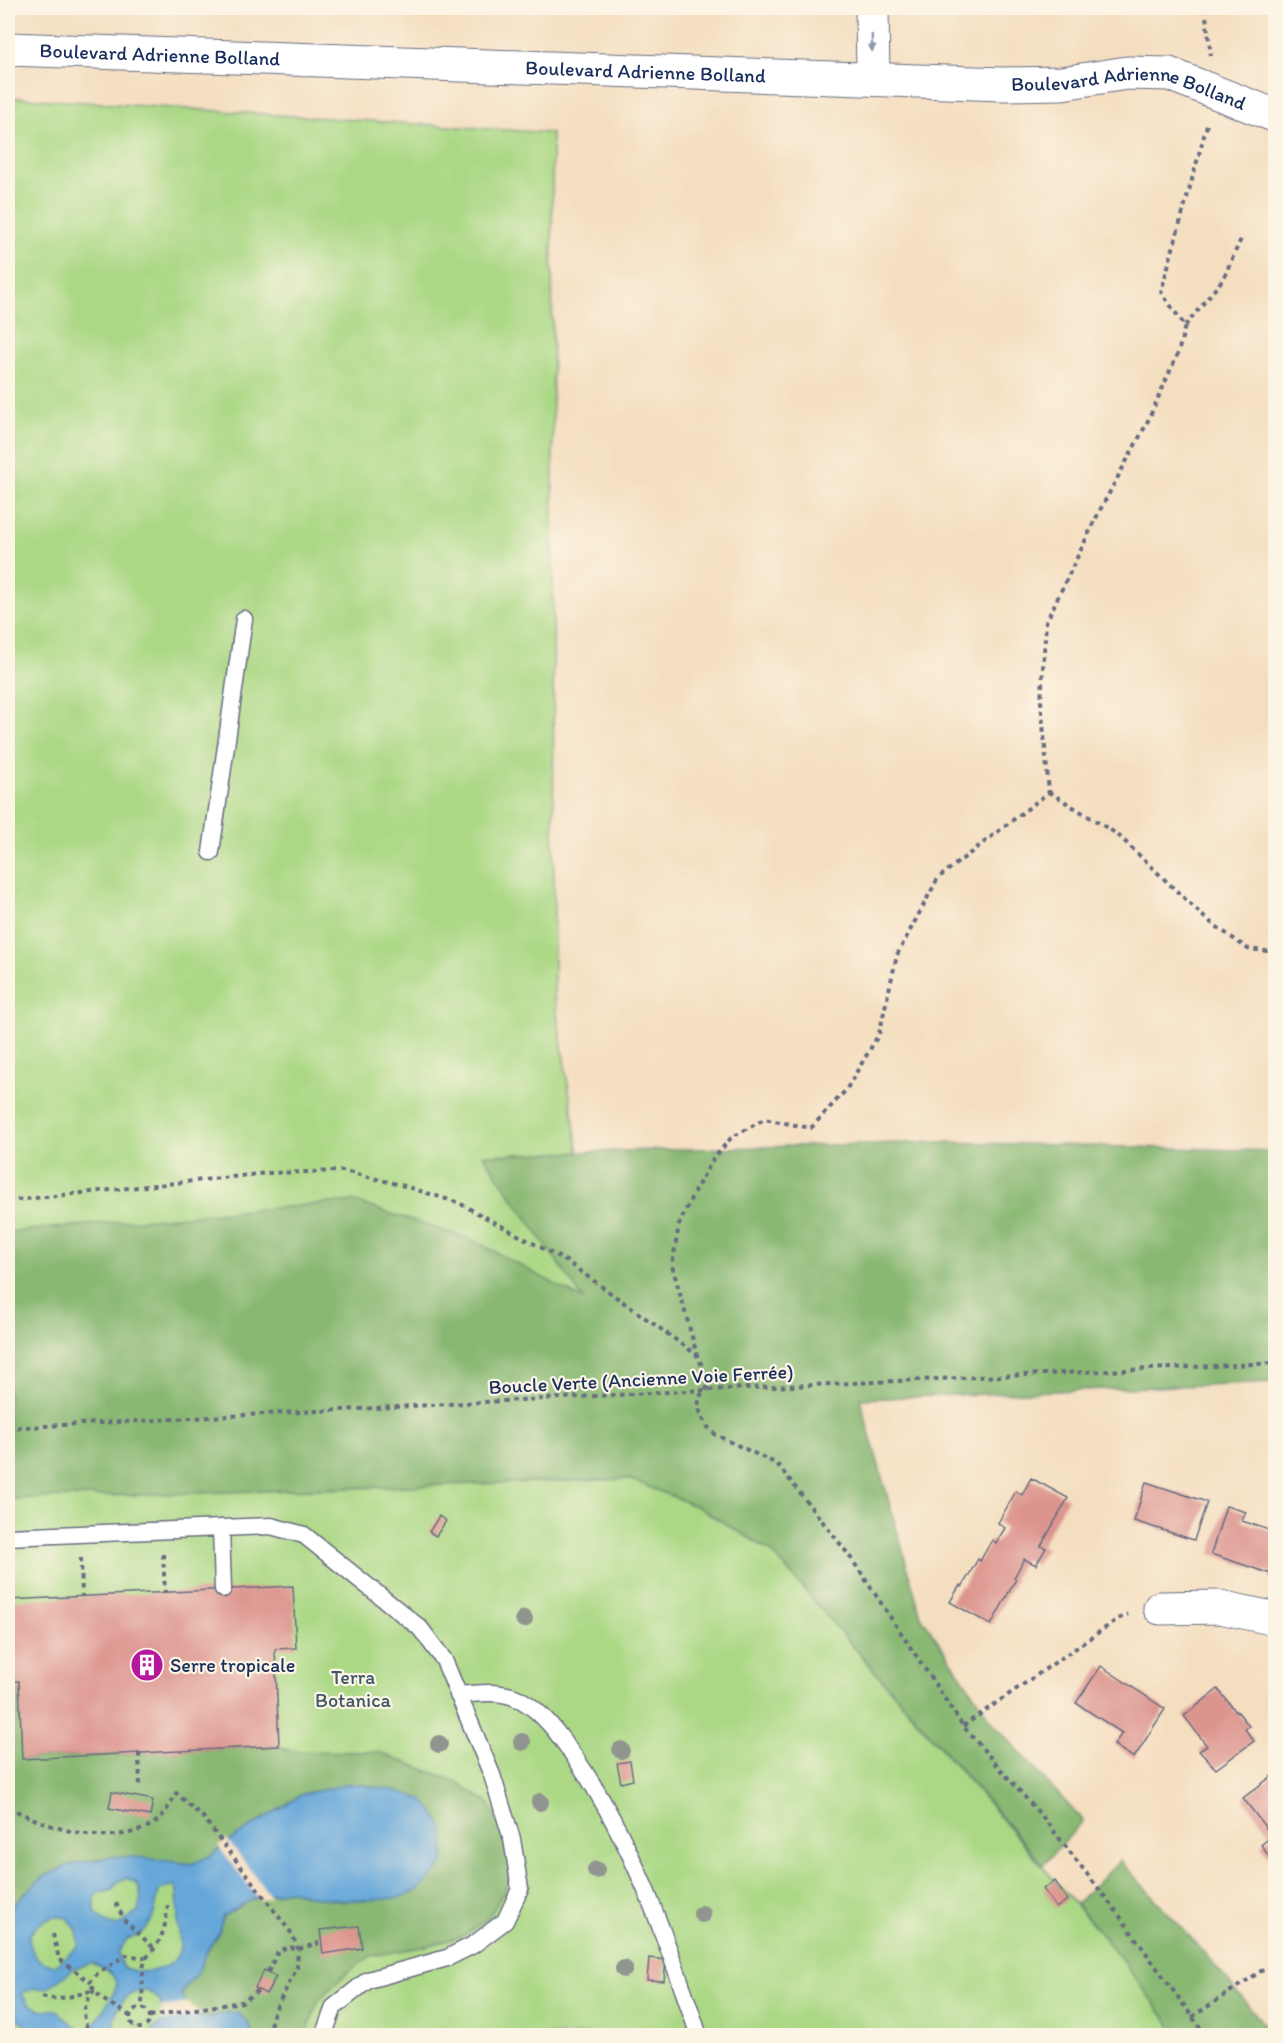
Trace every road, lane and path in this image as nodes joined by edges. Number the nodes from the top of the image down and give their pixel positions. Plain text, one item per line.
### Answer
1 (872, 8) edge
2 (1205, 8) edge
3 (8, 49) edge
4 (873, 79) junction
5 (1216, 94) junction
6 (1275, 116) edge
7 (1241, 239) dead end
8 (1185, 326) junction
9 (244, 619) dead end
10 (1049, 792) junction
11 (211, 852) dead end
12 (1275, 952) edge
13 (8, 1201) edge
14 (697, 1355) junction
15 (1275, 1363) edge
16 (706, 1390) junction
17 (8, 1428) edge
18 (221, 1528) junction
19 (162, 1531) junction
20 (80, 1534) junction
21 (8, 1537) edge
22 (223, 1589) dead end
23 (165, 1593) dead end
24 (82, 1596) dead end
25 (1160, 1608) joint
26 (1275, 1619) edge
27 (458, 1695) junction
28 (963, 1726) junction
29 (139, 1753) dead end
30 (140, 1788) dead end
31 (8, 1807) edge
32 (116, 1903) dead end
33 (168, 1905) dead end
34 (53, 1934) dead end
35 (319, 1943) dead end
36 (155, 1949) junction
37 (298, 1949) junction
38 (146, 1958) junction
39 (1275, 1966) edge
40 (268, 1972) dead end
41 (90, 1982) junction
42 (94, 1990) junction
43 (259, 1990) dead end
44 (42, 1997) dead end
45 (142, 2008) junction
46 (130, 2016) junction
47 (150, 2016) junction
48 (1192, 2016) junction
49 (135, 2028) junction
50 (90, 2036) edge
51 (132, 2036) edge
52 (267, 2036) edge
53 (323, 2036) edge
54 (699, 2036) edge
55 (1206, 2036) edge

1 -> 4 street
2 - 5 path
3 - 4 street, Boulevard Adrienne Bolland
4 - 5 street, Boulevard Adrienne Bolland
5 - 6 street, Boulevard Adrienne Bolland
5 - 8 path
7 - 8 path
8 - 10 path
9 - 11 lane
10 - 12 path
10 - 14 path
13 - 14 path
14 - 16 path
15 - 16 path, Boucle Verte (Ancienne Voie Ferrée)
16 - 17 path, Boucle Verte (Ancienne Voie Ferrée)
16 - 28 path
18 - 19 lane
18 - 22 lane
18 - 27 lane
19 - 20 lane
19 - 23 path
20 - 21 lane
20 - 24 path
25 - 26 street
25 - 28 path
27 - 53 lane
27 - 54 lane
28 - 48 path
29 - 30 path
31 - 37 path
32 - 36 path
33 - 36 path
34 - 41 path
35 - 37 path
36 - 38 path
37 - 40 path
37 - 52 path
38 - 41 path
38 - 45 path
39 - 48 path
41 - 42 path
42 - 44 path
42 - 46 path
42 - 50 path
43 - 47 path
45 - 46 path
45 - 47 path
46 - 49 path
47 - 49 path
48 - 55 path
49 - 51 path

